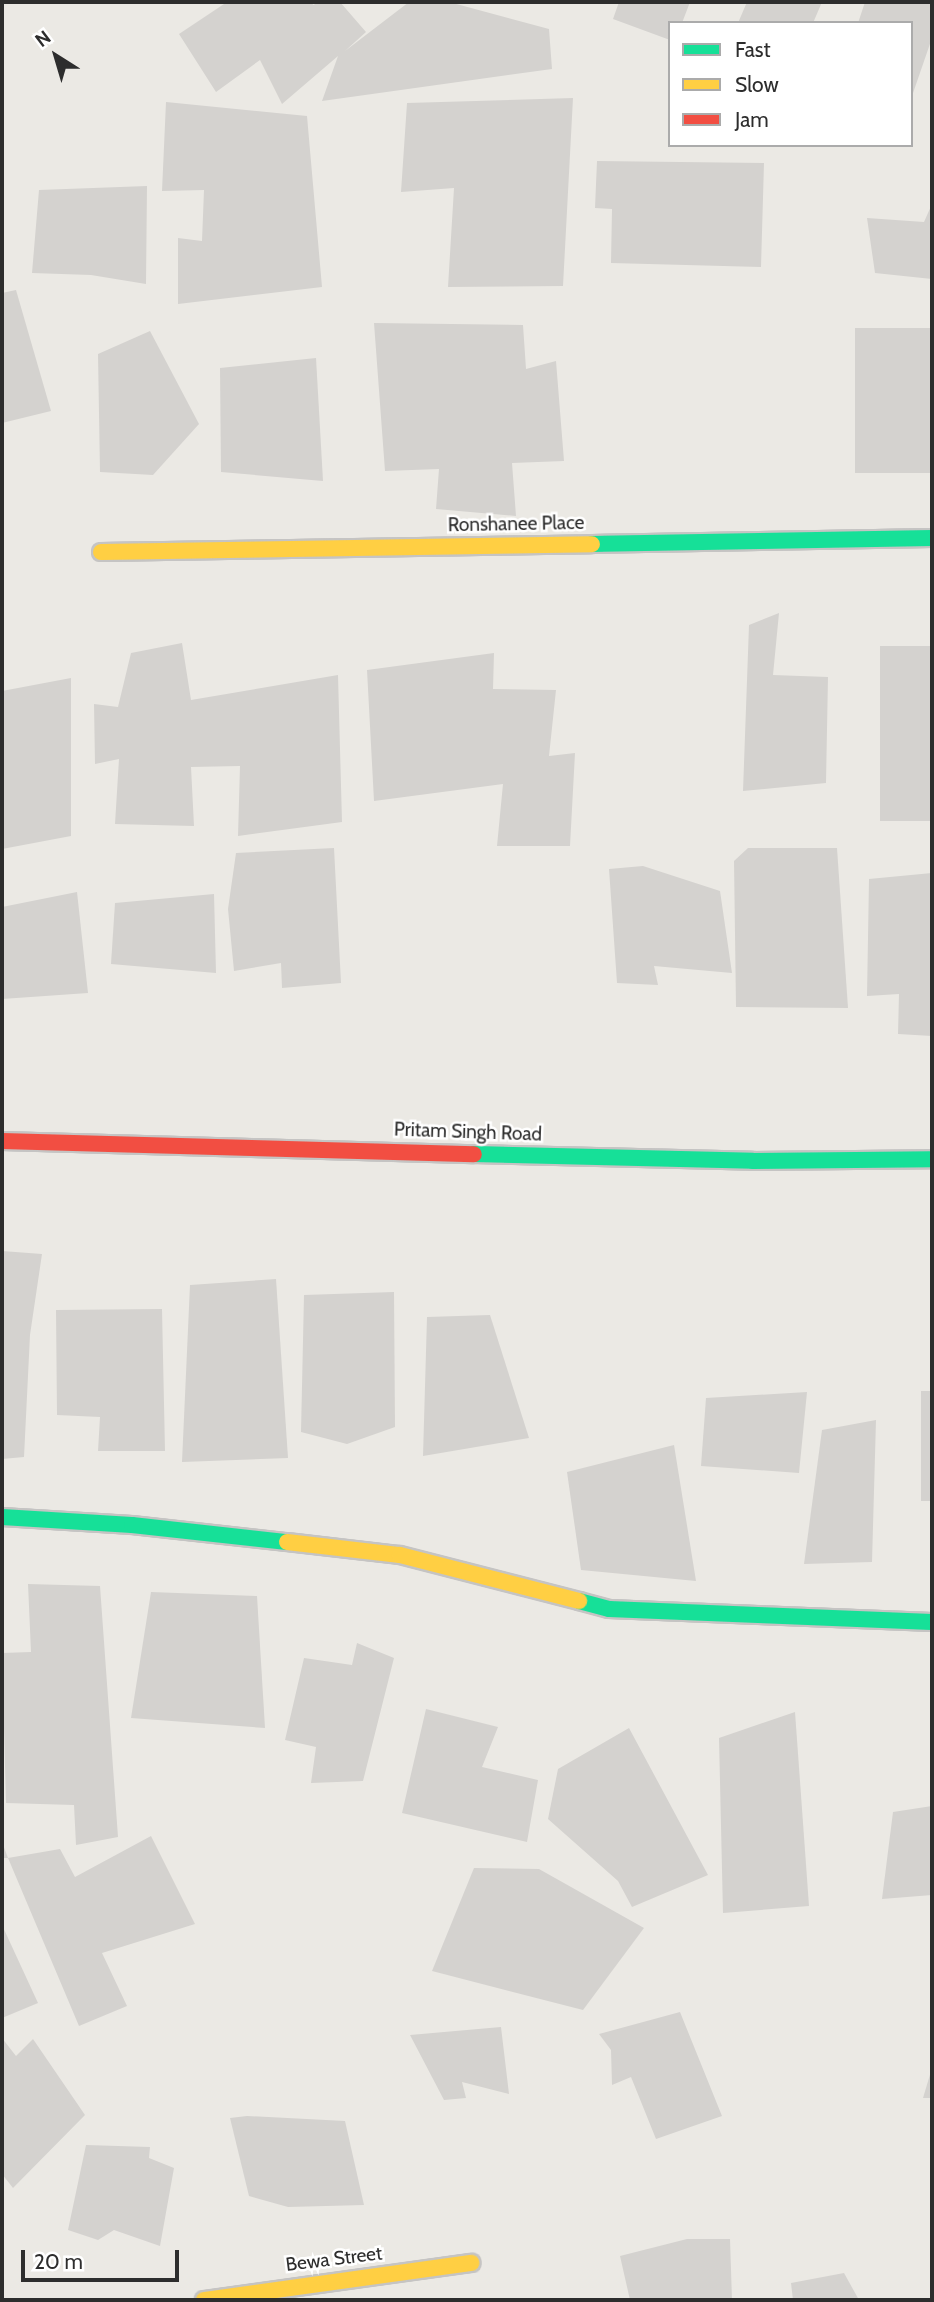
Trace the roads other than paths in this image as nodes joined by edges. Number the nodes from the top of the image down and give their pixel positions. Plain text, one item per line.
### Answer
1 (932, 538) edge
2 (101, 552) dead end
3 (2, 1140) edge
4 (932, 1159) edge
5 (2, 1517) edge
6 (932, 1622) edge
7 (471, 2263) dead end
8 (204, 2300) edge

1 - 2 street, Ronshanee Place
3 - 4 street, Pritam Singh Road
5 - 6 street
7 - 8 street, Bewa Street

